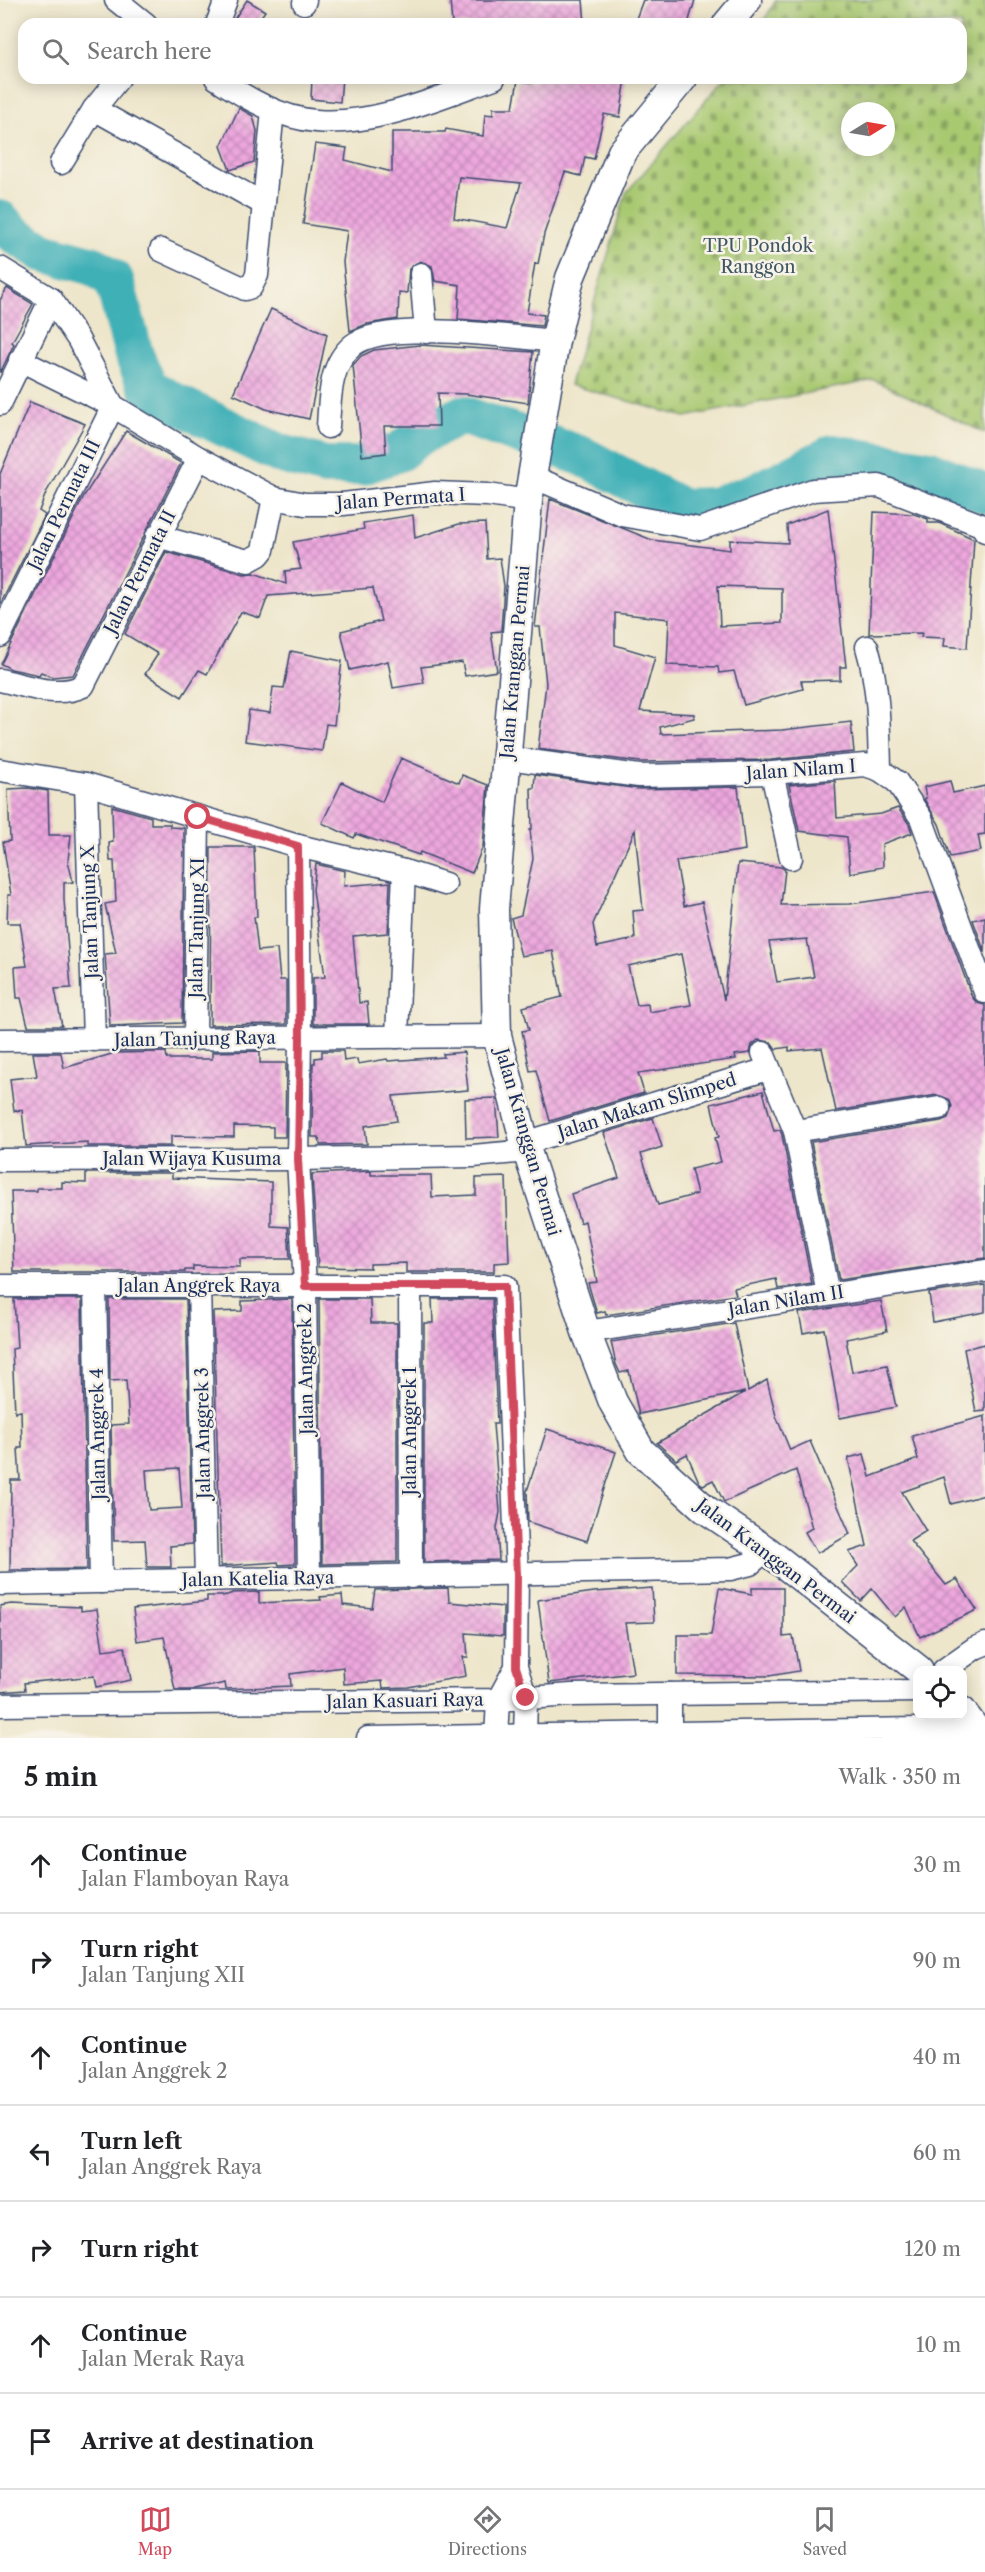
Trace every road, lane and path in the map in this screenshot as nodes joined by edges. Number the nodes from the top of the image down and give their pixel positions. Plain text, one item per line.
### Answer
1 (116, 0) edge
2 (226, 0) edge
3 (747, 0) edge
4 (138, 18) edge
5 (219, 18) edge
6 (732, 18) edge
7 (114, 84) edge
8 (225, 84) edge
9 (476, 84) edge
10 (678, 84) edge
11 (94, 109) junction
12 (273, 110) junction
13 (61, 163) dead end
14 (262, 203) junction
15 (160, 250) dead end
16 (0, 268) edge
17 (422, 274) dead end
18 (51, 299) junction
19 (426, 332) junction
20 (555, 341) junction
21 (20, 360) junction
22 (0, 405) edge
23 (113, 406) junction
24 (328, 427) dead end
25 (199, 458) junction
26 (531, 480) junction
27 (274, 498) junction
28 (985, 531) edge
29 (157, 536) junction
30 (0, 636) edge
31 (867, 647) dead end
32 (0, 680) edge
33 (508, 758) junction
34 (0, 770) edge
35 (880, 770) junction
36 (772, 774) junction
37 (86, 784) junction
38 (198, 817) junction
39 (298, 846) junction
40 (791, 858) dead end
41 (404, 871) junction
42 (445, 884) dead end
43 (985, 992) edge
44 (497, 1036) junction
45 (397, 1037) junction
46 (300, 1038) junction
47 (195, 1039) junction
48 (0, 1040) edge
49 (94, 1040) junction
50 (939, 1108) dead end
51 (795, 1131) junction
52 (526, 1147) junction
53 (298, 1159) junction
54 (0, 1160) edge
55 (985, 1271) edge
56 (0, 1286) edge
57 (95, 1286) junction
58 (199, 1286) junction
59 (305, 1286) junction
60 (410, 1286) junction
61 (828, 1294) junction
62 (586, 1332) junction
63 (766, 1550) junction
64 (517, 1575) junction
65 (411, 1576) junction
66 (309, 1578) junction
67 (206, 1580) junction
68 (100, 1582) junction
69 (0, 1584) edge
70 (985, 1644) edge
71 (913, 1666) edge
72 (951, 1666) edge
73 (516, 1667) junction
74 (913, 1691) edge
75 (670, 1694) junction
76 (526, 1698) junction
77 (498, 1700) junction
78 (0, 1705) edge
79 (974, 1727) edge
80 (670, 1736) edge
81 (496, 1737) edge
82 (525, 1737) edge
83 (368, 1738) edge

1 - 4 street
2 - 5 street
3 - 6 street
7 - 11 street
8 - 12 street
9 - 12 street
10 - 20 street, Jalan Kranggan Permai
11 - 13 street
11 - 14 street
12 - 14 street
14 - 15 street
16 - 18 street
17 - 19 street
18 - 21 street
18 - 23 street
19 - 20 street
19 - 24 street
20 - 26 street, Jalan Kranggan Permai
21 - 22 street
21 - 23 street, Jalan Permata I
23 - 25 street, Jalan Permata I
23 - 30 street, Jalan Permata III
25 - 27 street, Jalan Permata I
25 - 29 street, Jalan Permata II
26 - 27 street, Jalan Permata I
26 - 28 street, Jalan Permata I
26 - 33 street, Jalan Kranggan Permai
27 - 29 street
29 - 32 street, Jalan Permata II
31 - 35 street
33 - 36 street, Jalan Nilam I
33 - 44 street, Jalan Kranggan Permai
34 - 37 street
35 - 36 street, Jalan Nilam I
35 - 43 street, Jalan Nilam I
36 - 40 street
37 - 38 street
37 - 49 street, Jalan Tanjung X
38 - 39 street
38 - 47 street, Jalan Tanjung XI
39 - 41 street
39 - 46 street, Jalan Anggrek 2
41 - 42 street
41 - 45 street
44 - 45 street, Jalan Tanjung Raya
44 - 52 street, Jalan Kranggan Permai
45 - 46 street, Jalan Tanjung Raya
46 - 47 street, Jalan Tanjung Raya
46 - 53 street, Jalan Anggrek 2
47 - 49 street, Jalan Tanjung Raya
48 - 49 street, Jalan Tanjung Raya
50 - 51 street
51 - 52 street, Jalan Makam Slimped
51 - 61 street
52 - 53 street, Jalan Wijaya Kusuma
52 - 62 street, Jalan Kranggan Permai
53 - 54 street, Jalan Wijaya Kusuma
53 - 59 street, Jalan Anggrek 2
55 - 61 street, Jalan Nilam II
56 - 57 street, Jalan Anggrek Raya
57 - 58 street, Jalan Anggrek Raya
57 - 68 street, Jalan Anggrek 4
58 - 59 street, Jalan Anggrek Raya
58 - 67 street, Jalan Anggrek 3
59 - 60 street, Jalan Anggrek Raya
59 - 66 street, Jalan Anggrek 2
60 - 64 street, Jalan Anggrek Raya
60 - 65 street, Jalan Anggrek 1
61 - 62 street, Jalan Nilam II
62 - 63 street, Jalan Kranggan Permai
63 - 64 street, Jalan Katelia Raya
63 - 71 street, Jalan Kranggan Permai
64 - 65 street, Jalan Katelia Raya
64 - 73 street
65 - 66 street, Jalan Katelia Raya
66 - 67 street, Jalan Katelia Raya
67 - 68 street, Jalan Katelia Raya
68 - 69 street, Jalan Katelia Raya
70 - 72 street
73 - 76 street
73 - 77 street
74 - 75 street, Jalan Kasuari Raya
75 - 76 street, Jalan Kasuari Raya
75 - 80 street
76 - 77 street, Jalan Kasuari Raya
76 - 82 street
77 - 78 street, Jalan Kasuari Raya
77 - 81 street
79 - 80 street
80 - 82 street
81 - 82 street
81 - 83 street

